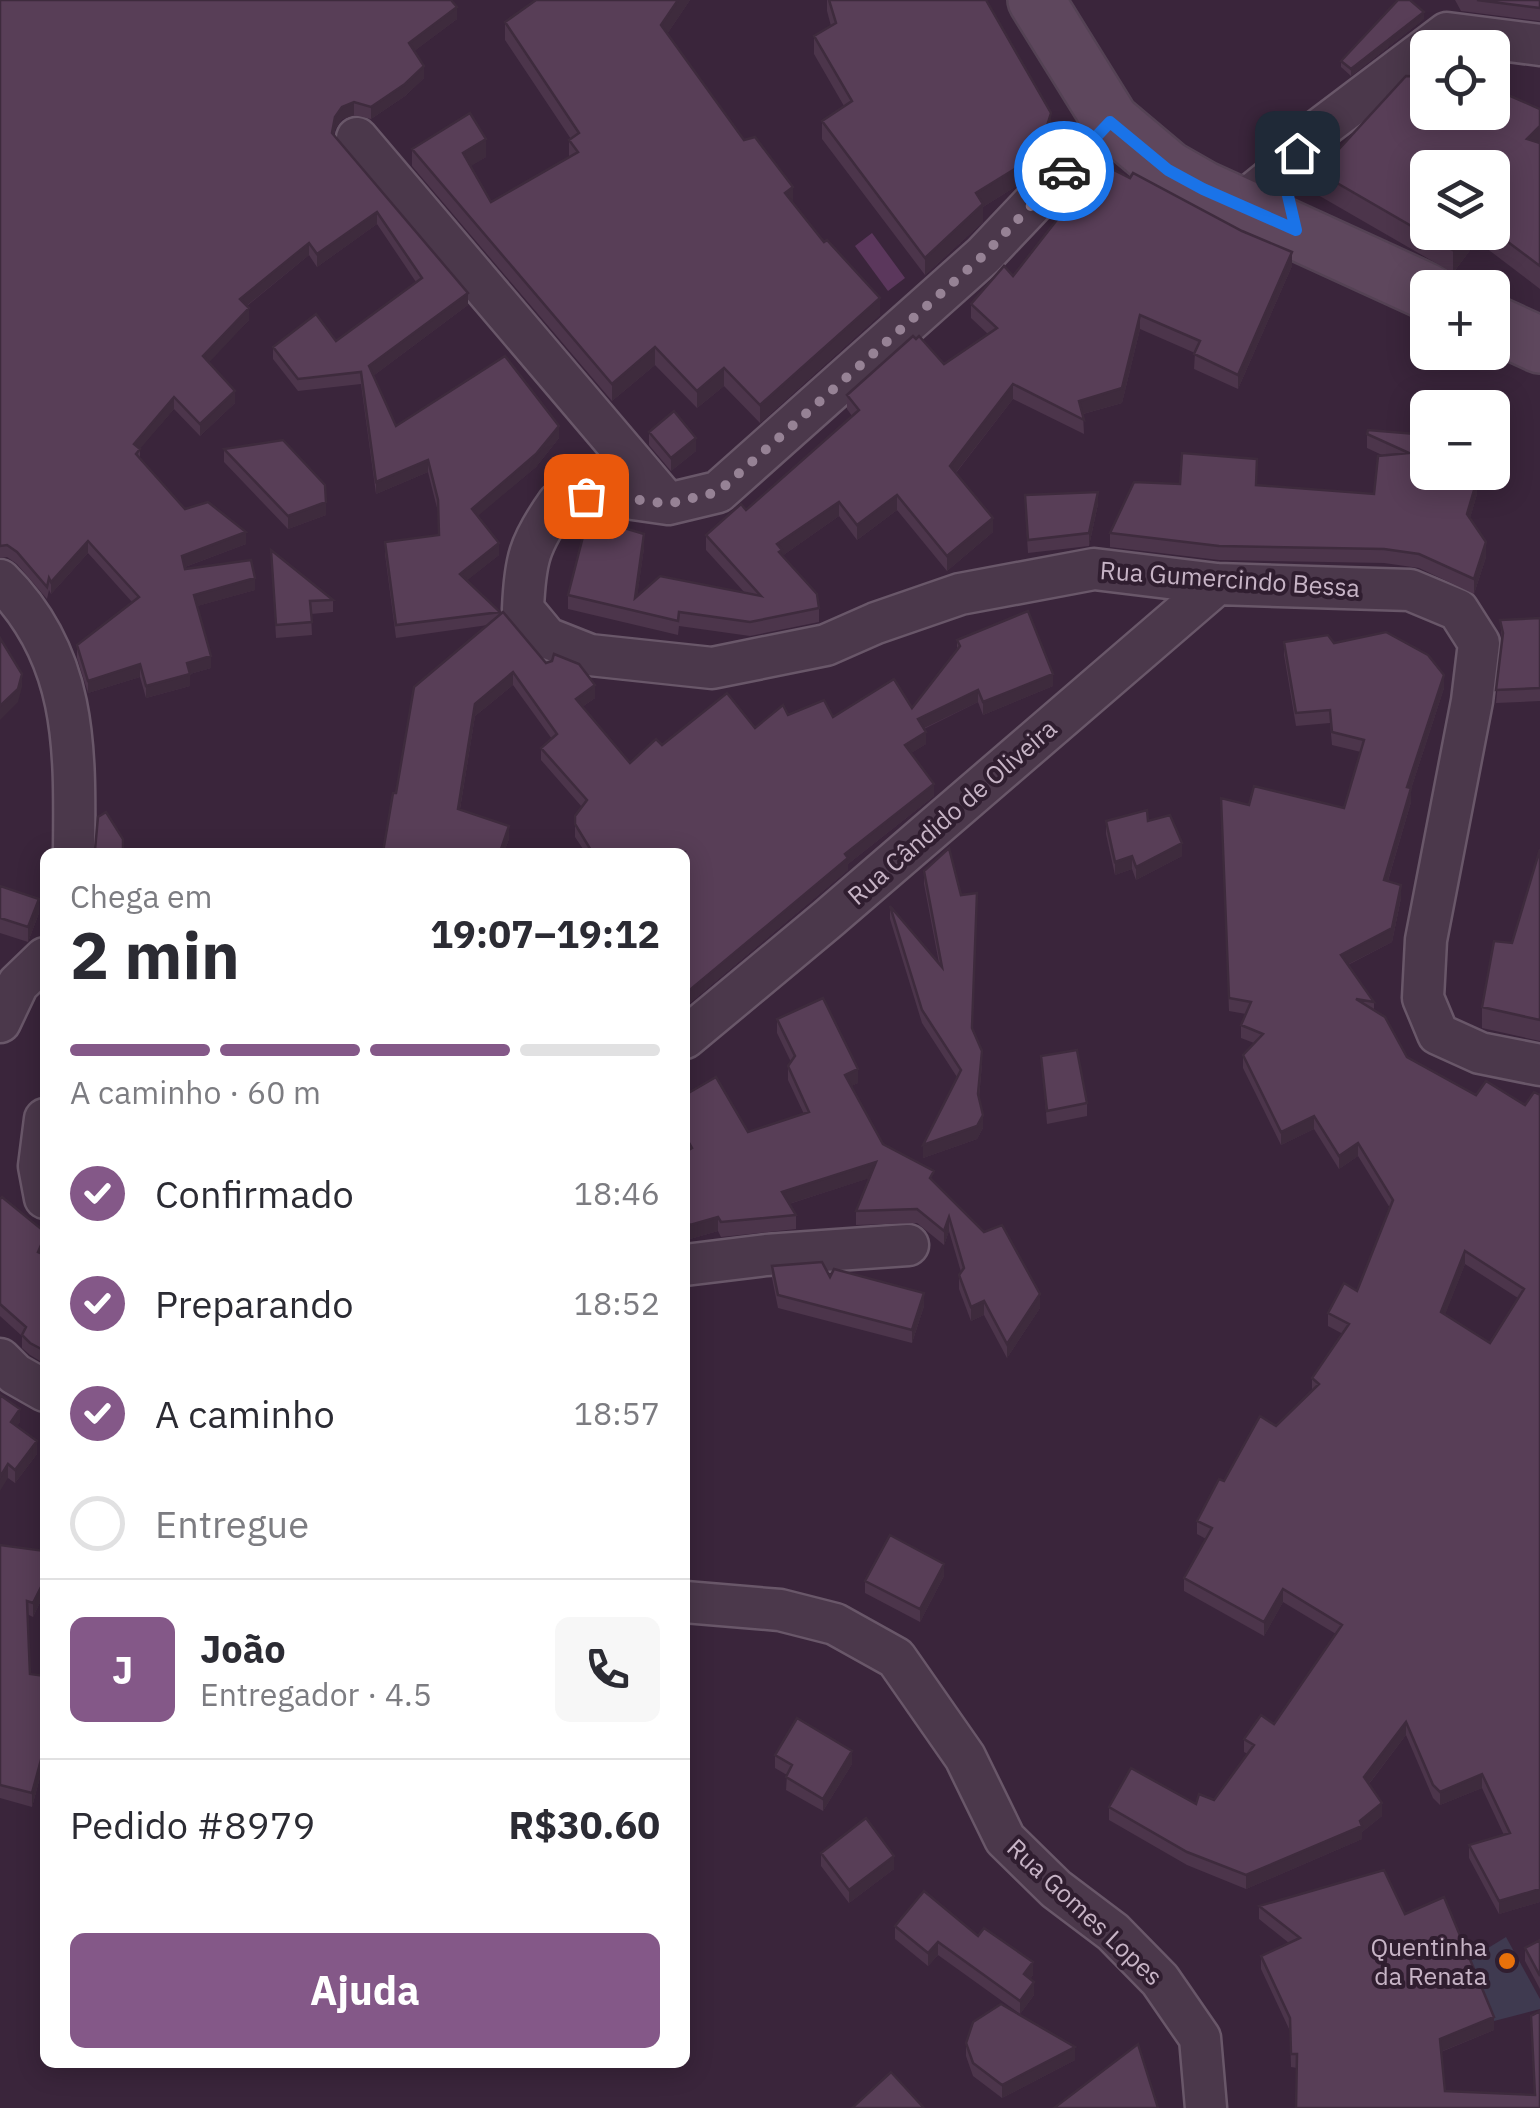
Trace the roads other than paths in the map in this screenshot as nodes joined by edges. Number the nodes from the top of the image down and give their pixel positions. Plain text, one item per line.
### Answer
1 (1036, 0) edge
2 (1540, 45) edge
3 (1110, 122) junction
4 (357, 138) dead end
5 (1282, 170) junction
6 (1238, 205) junction
7 (1296, 230) junction
8 (1410, 284) edge
9 (1510, 331) edge
10 (1540, 345) edge
11 (668, 504) junction
12 (0, 580) edge
13 (1217, 584) junction
14 (74, 848) edge
15 (40, 963) edge
16 (0, 1022) edge
17 (690, 1034) edge
18 (1540, 1064) edge
19 (908, 1245) dead end
20 (690, 1265) edge
21 (0, 1359) edge
22 (40, 1388) edge
23 (690, 1602) edge
24 (1206, 2108) edge

1 - 3 street
2 - 5 street
3 - 6 street
3 - 11 street, Rua Gumercindo Bessa
4 - 11 street
5 - 6 street
5 - 7 street
6 - 7 street
7 - 8 street
9 - 10 street
11 - 13 street, Rua Gumercindo Bessa
12 - 14 street
13 - 17 street, Rua Cândido de Oliveira
13 - 18 street, Rua Gumercindo Bessa
15 - 16 street
19 - 20 street
21 - 22 street
23 - 24 street, Rua Gomes Lopes

